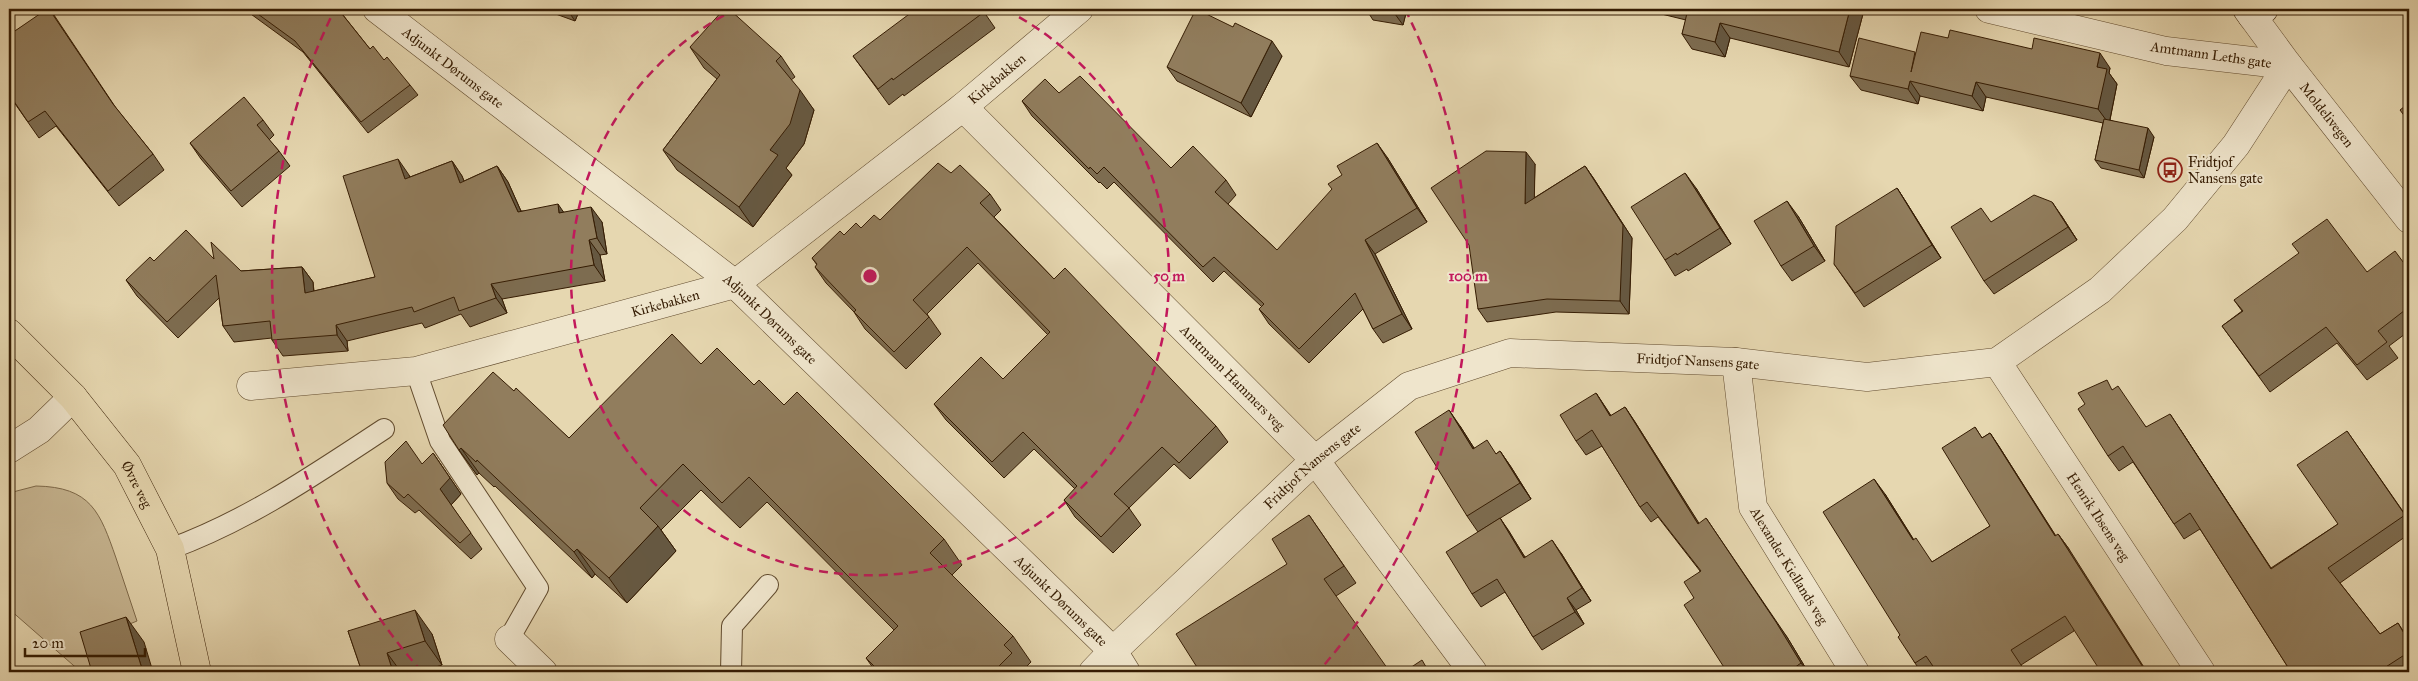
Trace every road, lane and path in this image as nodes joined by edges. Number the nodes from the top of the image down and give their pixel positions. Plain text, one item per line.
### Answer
1 (377, 9) edge
2 (1079, 9) edge
3 (1989, 9) edge
4 (2254, 11) edge
5 (2288, 65) junction
6 (963, 107) junction
7 (2409, 219) edge
8 (735, 284) junction
9 (9, 333) edge
10 (1736, 362) junction
11 (1997, 362) junction
12 (416, 371) junction
13 (251, 386) dead end
14 (73, 397) junction
15 (384, 428) dead end
16 (9, 448) edge
17 (1316, 460) junction
18 (170, 550) junction
19 (768, 585) dead end
20 (509, 640) joint
21 (1119, 662) edge
22 (197, 672) edge
23 (543, 672) edge
24 (732, 672) edge
25 (1094, 672) edge
26 (1473, 672) edge
27 (1855, 672) edge
28 (2201, 672) edge

1 - 8 street, Adjunkt Dørums gate
2 - 6 street, Kirkebakken
3 - 5 street, Amtmann Leths gate
4 - 5 street, Moldelivegen
5 - 7 street, Moldelivegen
5 - 11 street, Fridtjof Nansens gate
6 - 8 street, Kirkebakken
6 - 17 street, Amtmann Hammers veg
8 - 12 street, Kirkebakken
8 - 21 street, Adjunkt Dørums gate
9 - 14 main road, Øvre veg
10 - 11 street, Fridtjof Nansens gate
10 - 17 street, Fridtjof Nansens gate
10 - 27 street, Alexander Kiellands veg
11 - 28 street, Henrik Ibsens veg
12 - 13 street, Kirkebakken
12 - 20 lane
14 - 16 street
14 - 18 main road, Øvre veg
15 - 18 lane
17 - 21 street, Fridtjof Nansens gate
17 - 26 street, Amtmann Hammers veg
18 - 22 main road, Øvre veg
19 - 24 lane
20 - 23 street
21 - 25 street, Fridtjof Nansens gate

